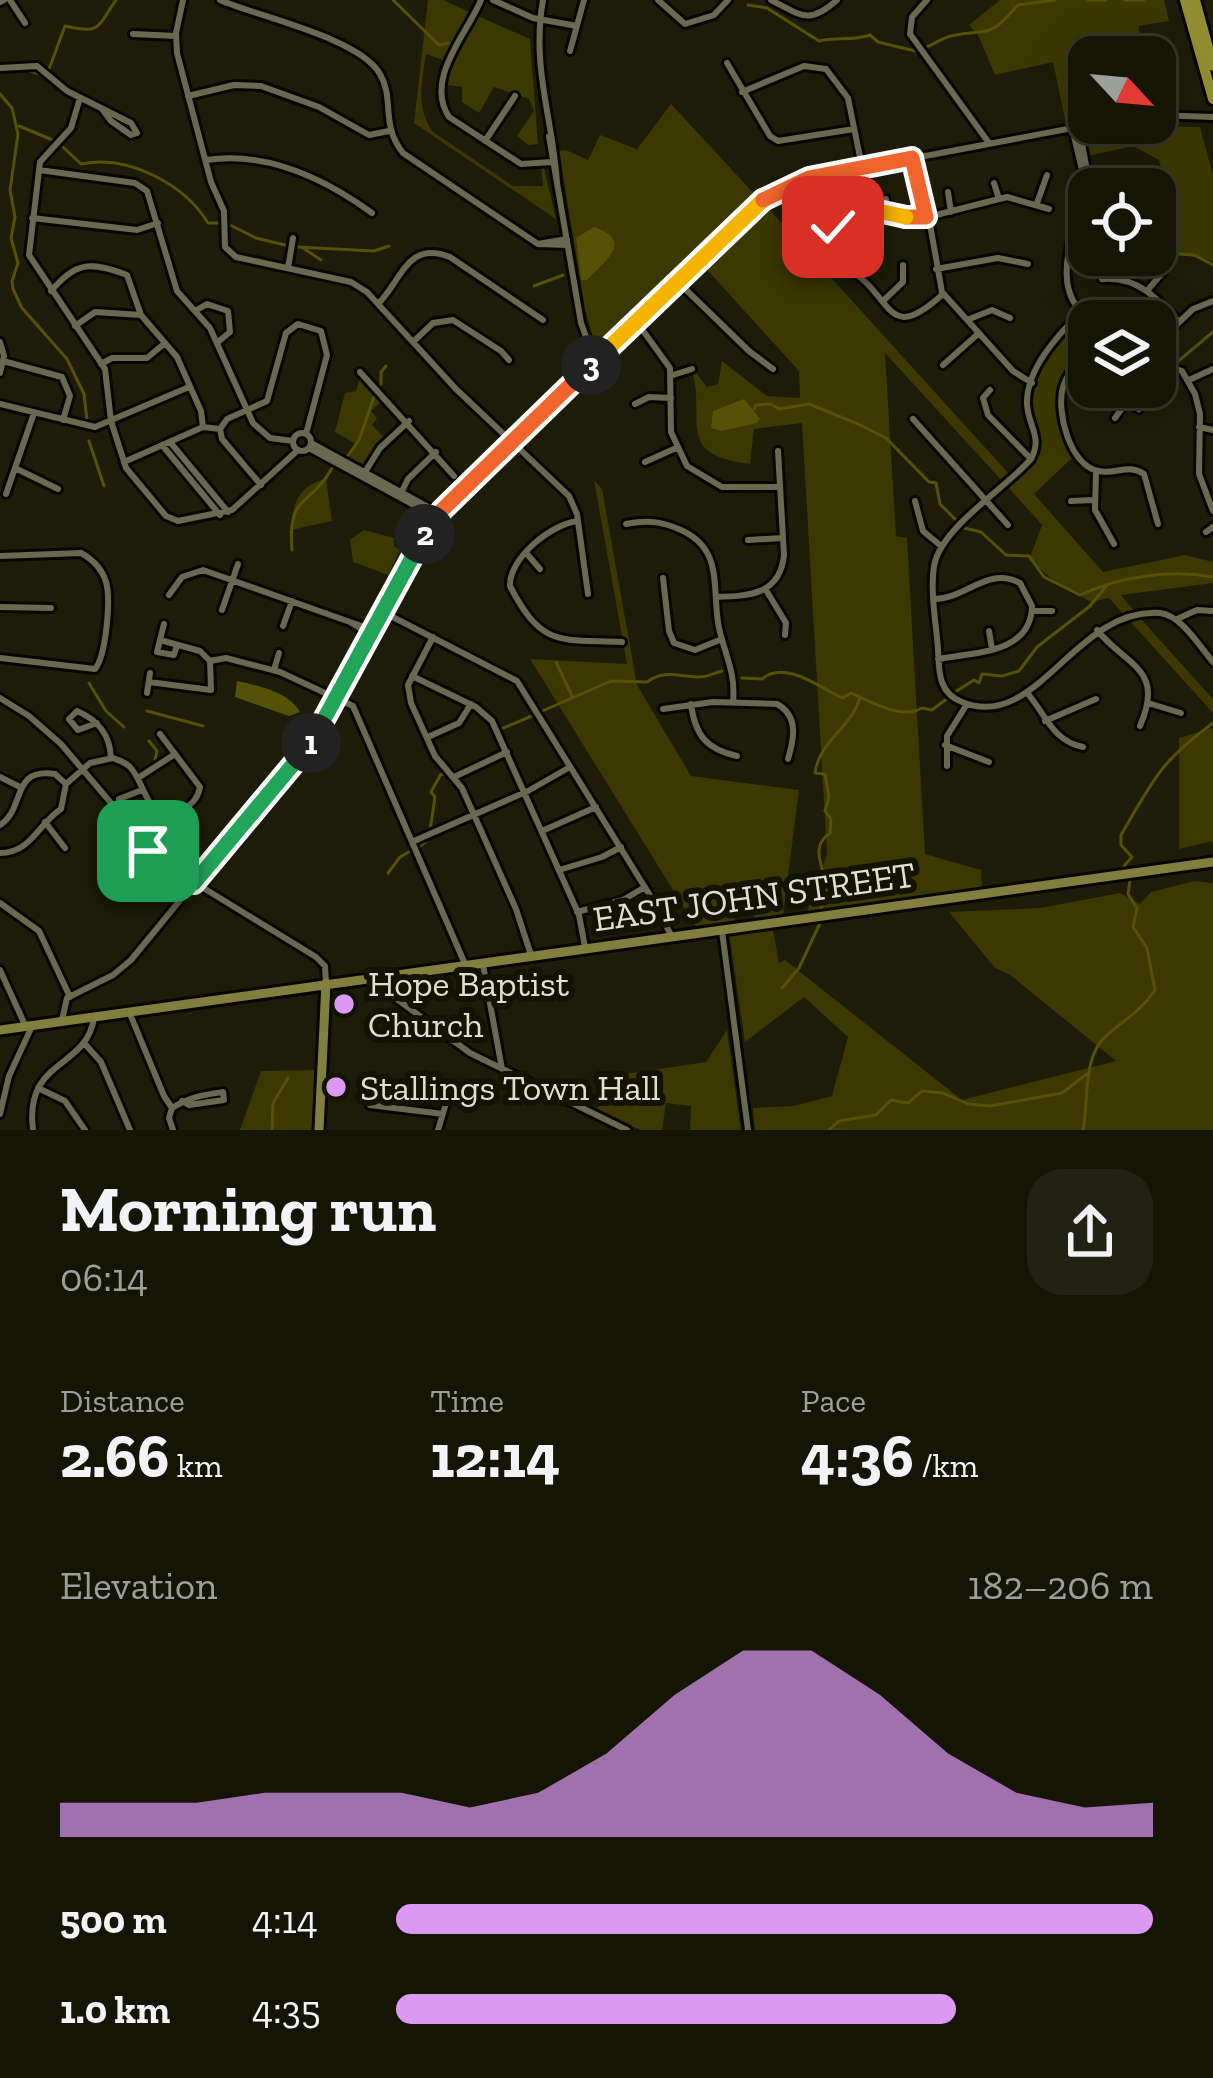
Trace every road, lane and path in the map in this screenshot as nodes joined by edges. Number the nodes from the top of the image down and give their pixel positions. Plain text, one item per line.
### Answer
1 (184, 0) edge
2 (220, 0) edge
3 (482, 0) edge
4 (493, 0) edge
5 (543, 0) edge
6 (584, 0) edge
7 (658, 0) edge
8 (728, 0) edge
9 (771, 0) edge
10 (838, 0) edge
11 (927, 0) edge
12 (5, 1) edge
13 (1195, 2) edge
14 (540, 19) junction
15 (25, 23) dead end
16 (577, 26) junction
17 (133, 34) dead end
18 (176, 36) junction
19 (1213, 47) edge
20 (570, 51) dead end
21 (727, 63) dead end
22 (1213, 66) edge
23 (0, 68) edge
24 (1213, 82) edge
25 (742, 92) junction
26 (188, 96) junction
27 (515, 96) dead end
28 (80, 98) junction
29 (1213, 99) edge
30 (102, 109) junction
31 (1176, 116) edge
32 (1211, 117) edge
33 (1068, 128) edge
34 (854, 129) junction
35 (389, 131) junction
36 (549, 136) junction
37 (485, 141) junction
38 (989, 143) junction
39 (915, 158) junction
40 (206, 160) junction
41 (552, 162) junction
42 (862, 167) junction
43 (39, 170) junction
44 (1047, 175) dead end
45 (557, 183) junction
46 (994, 183) dead end
47 (948, 192) dead end
48 (886, 199) dead end
49 (999, 199) junction
50 (1037, 203) junction
51 (1049, 209) dead end
52 (886, 212) junction
53 (951, 212) junction
54 (372, 213) dead end
55 (926, 217) junction
56 (32, 218) junction
57 (158, 223) junction
58 (812, 226) dead end
59 (293, 238) dead end
60 (423, 241) dead end
61 (567, 242) junction
62 (425, 252) junction
63 (1068, 262) edge
64 (1028, 264) dead end
65 (903, 265) dead end
66 (288, 268) junction
67 (849, 268) dead end
68 (936, 269) junction
69 (1160, 276) edge
70 (1102, 279) dead end
71 (675, 283) junction
72 (51, 291) junction
73 (1147, 291) junction
74 (943, 294) junction
75 (1072, 300) edge
76 (883, 301) junction
77 (1213, 301) edge
78 (378, 304) junction
79 (195, 311) junction
80 (140, 315) junction
81 (1010, 318) dead end
82 (543, 320) dead end
83 (967, 320) junction
84 (1179, 322) junction
85 (634, 323) junction
86 (1068, 325) edge
87 (1176, 325) edge
88 (75, 326) junction
89 (979, 333) junction
90 (413, 341) junction
91 (0, 343) edge
92 (165, 343) junction
93 (217, 343) junction
94 (509, 360) dead end
95 (3, 361) junction
96 (595, 362) junction
97 (100, 364) junction
98 (943, 365) dead end
99 (1176, 368) edge
100 (692, 369) dead end
101 (773, 369) dead end
102 (1213, 369) edge
103 (361, 372) dead end
104 (0, 374) edge
105 (672, 375) junction
106 (1068, 378) edge
107 (1190, 380) junction
108 (1032, 383) junction
109 (190, 386) junction
110 (990, 390) dead end
111 (671, 398) junction
112 (0, 404) edge
113 (635, 404) dead end
114 (1122, 408) edge
115 (247, 410) junction
116 (34, 413) junction
117 (1115, 418) dead end
118 (913, 419) dead end
119 (63, 420) junction
120 (111, 421) junction
121 (409, 421) junction
122 (203, 427) junction
123 (1199, 428) junction
124 (220, 429) junction
125 (1213, 430) edge
126 (306, 434) junction
127 (510, 441) junction
128 (166, 444) junction
129 (296, 445) junction
130 (310, 445) junction
131 (676, 448) junction
132 (778, 451) dead end
133 (436, 452) junction
134 (1031, 459) junction
135 (124, 462) junction
136 (645, 462) dead end
137 (15, 468) junction
138 (1096, 471) junction
139 (365, 472) junction
140 (454, 476) dead end
141 (261, 485) junction
142 (780, 487) junction
143 (58, 489) dead end
144 (401, 493) junction
145 (6, 494) dead end
146 (1093, 500) junction
147 (915, 501) dead end
148 (987, 501) junction
149 (1071, 501) dead end
150 (1213, 511) edge
151 (224, 513) junction
152 (437, 515) junction
153 (578, 521) junction
154 (626, 524) dead end
155 (1158, 524) dead end
156 (1008, 525) dead end
157 (783, 538) junction
158 (748, 540) dead end
159 (1114, 544) dead end
160 (941, 547) junction
161 (527, 554) junction
162 (0, 556) edge
163 (238, 564) dead end
164 (540, 568) dead end
165 (663, 578) dead end
166 (233, 579) junction
167 (766, 590) junction
168 (588, 593) dead end
169 (170, 595) dead end
170 (716, 597) junction
171 (934, 599) junction
172 (292, 601) junction
173 (0, 608) edge
174 (51, 608) dead end
175 (222, 610) dead end
176 (1032, 610) junction
177 (1052, 610) dead end
178 (1213, 610) edge
179 (384, 612) junction
180 (1176, 620) junction
181 (164, 624) dead end
182 (283, 626) dead end
183 (1097, 630) junction
184 (989, 632) dead end
185 (373, 633) junction
186 (785, 635) dead end
187 (433, 637) junction
188 (722, 640) junction
189 (622, 642) dead end
190 (992, 649) junction
191 (279, 653) dead end
192 (0, 658) edge
193 (938, 659) junction
194 (210, 661) junction
195 (1213, 662) edge
196 (274, 670) junction
197 (412, 676) junction
198 (147, 693) dead end
199 (1027, 693) junction
200 (339, 696) junction
201 (0, 698) edge
202 (1096, 699) dead end
203 (733, 701) junction
204 (471, 704) junction
205 (691, 704) junction
206 (967, 704) junction
207 (1148, 704) junction
208 (663, 709) dead end
209 (1181, 713) dead end
210 (1045, 721) junction
211 (97, 723) dead end
212 (1140, 726) dead end
213 (160, 734) dead end
214 (427, 738) junction
215 (1064, 740) junction
216 (945, 745) junction
217 (1083, 747) dead end
218 (1058, 751) dead end
219 (507, 752) junction
220 (176, 754) junction
221 (737, 756) dead end
222 (111, 758) junction
223 (788, 759) dead end
224 (988, 762) dead end
225 (947, 766) dead end
226 (570, 767) junction
227 (83, 770) junction
228 (0, 777) edge
229 (454, 777) junction
230 (137, 779) junction
231 (66, 784) junction
232 (20, 787) junction
233 (142, 790) junction
234 (525, 793) junction
235 (119, 799) dead end
236 (596, 807) junction
237 (475, 816) junction
238 (44, 820) junction
239 (0, 825) edge
240 (542, 831) junction
241 (414, 841) junction
242 (620, 847) junction
243 (65, 848) dead end
244 (0, 853) edge
245 (1213, 861) edge
246 (559, 870) junction
247 (194, 883) junction
248 (645, 886) junction
249 (0, 903) edge
250 (577, 912) junction
251 (722, 928) junction
252 (671, 935) junction
253 (585, 947) junction
254 (531, 955) junction
255 (482, 962) junction
256 (465, 964) junction
257 (0, 970) edge
258 (369, 977) junction
259 (326, 983) junction
260 (70, 997) junction
261 (128, 1010) junction
262 (94, 1015) junction
263 (62, 1020) junction
264 (28, 1024) junction
265 (0, 1030) edge
266 (85, 1044) junction
267 (502, 1069) junction
268 (38, 1088) junction
269 (450, 1090) dead end
270 (182, 1101) junction
271 (370, 1105) dead end
272 (172, 1108) junction
273 (0, 1114) edge
274 (442, 1114) junction
275 (33, 1130) edge
276 (85, 1130) edge
277 (130, 1130) edge
278 (173, 1130) edge
279 (319, 1130) edge
280 (438, 1130) edge
281 (627, 1130) edge
282 (748, 1130) edge

1 - 18 street
2 - 35 street
3 - 37 street
4 - 14 street
5 - 14 street
6 - 16 street
7 - 8 street
9 - 10 street
11 - 38 street
12 - 15 street
13 - 19 highway
13 - 22 highway
13 - 24 highway
13 - 29 highway
14 - 16 street
14 - 36 street
16 - 20 street
17 - 18 street
18 - 26 street
21 - 25 street
23 - 28 street
25 - 34 street
25 - 34 street
26 - 35 street
26 - 40 street
27 - 37 street
28 - 30 street
28 - 43 street
30 - 30 street
31 - 32 street
33 - 38 street
34 - 42 street
35 - 61 street
36 - 41 street
36 - 45 street
37 - 41 street
38 - 39 street
39 - 42 street
39 - 55 street
40 - 54 street
40 - 66 street
41 - 45 street
42 - 71 street
43 - 56 street
43 - 57 street
44 - 50 street
45 - 61 street
46 - 49 street
47 - 53 street
48 - 52 street
49 - 50 street
49 - 53 street
50 - 51 street
52 - 55 street
52 - 58 street
53 - 55 street
55 - 68 street
56 - 57 street
56 - 72 street
57 - 79 street
59 - 66 street
60 - 62 street
61 - 96 street
62 - 78 street
62 - 82 street
63 - 75 street
64 - 68 street
65 - 76 street
66 - 78 street
67 - 76 street
68 - 74 street
69 - 73 street
70 - 73 street
71 - 85 street
71 - 101 street
72 - 80 street
72 - 88 street
73 - 84 street
74 - 76 street
74 - 83 street
77 - 84 street
78 - 90 street
79 - 93 street
79 - 93 street
80 - 88 street
80 - 92 street
81 - 83 street
83 - 89 street
84 - 87 street
85 - 96 street
85 - 105 street
86 - 108 street
88 - 97 street
89 - 98 street
89 - 108 street
90 - 94 street
90 - 127 street
91 - 95 street
92 - 97 street
92 - 109 street
93 - 115 street
95 - 104 street
95 - 119 street
96 - 127 street
97 - 120 street
99 - 107 street
100 - 105 street
102 - 107 street
103 - 121 street
105 - 111 street
106 - 138 street
107 - 123 street
108 - 134 street
109 - 120 street
109 - 122 street
110 - 134 street
111 - 113 street
111 - 131 street
112 - 116 street
114 - 117 street
115 - 124 street
115 - 126 street
115 - 129 street
116 - 119 street
116 - 137 street
118 - 148 street
119 - 120 street
120 - 135 street
121 - 133 street
121 - 139 street
122 - 124 street
122 - 128 street
123 - 125 street
123 - 150 street
124 - 141 street
126 - 129 street
126 - 130 street
127 - 152 street
127 - 153 street
128 - 135 street
128 - 151 street
129 - 130 street
129 - 141 street
130 - 139 street
130 - 152 street
131 - 136 street
131 - 142 street
132 - 142 street
133 - 140 street
133 - 144 street
134 - 148 street
135 - 151 street
137 - 143 street
137 - 145 street
138 - 146 street
138 - 155 street
139 - 144 street
141 - 151 street
142 - 157 street
144 - 152 street
146 - 149 street
146 - 159 street
147 - 160 street
148 - 156 street
148 - 160 street
152 - 179 street
153 - 161 street
153 - 168 street
154 - 170 street
157 - 158 street
157 - 167 street
160 - 171 street
161 - 164 street
161 - 189 street
162 - 192 street
163 - 166 street
165 - 188 street
166 - 169 street
166 - 172 street
166 - 175 street
167 - 170 street
167 - 186 street
170 - 188 street
171 - 176 street
171 - 193 street
172 - 182 street
172 - 185 street
173 - 174 street
176 - 177 street
176 - 190 street
178 - 180 street
179 - 185 street
179 - 187 street
180 - 183 street
180 - 195 street
181 - 194 street
183 - 199 street
183 - 207 street
184 - 190 street
185 - 200 street
187 - 197 street
187 - 226 street
188 - 203 street
190 - 193 street
191 - 196 street
193 - 206 street
194 - 196 street
194 - 198 street
196 - 200 street
197 - 204 street
197 - 214 street
199 - 206 street
199 - 210 street
200 - 241 street
200 - 247 street
201 - 227 street
202 - 210 street
203 - 205 street
203 - 223 street
204 - 214 street
204 - 219 street
205 - 208 street
205 - 221 street
206 - 216 street
207 - 209 street
207 - 212 street
210 - 215 street
211 - 222 street
213 - 220 street
214 - 229 street
215 - 217 street
215 - 218 street
216 - 224 street
216 - 225 street
219 - 229 street
219 - 234 street
220 - 230 street
220 - 233 street
222 - 227 street
222 - 230 street
226 - 234 street
226 - 236 street
227 - 231 street
227 - 247 street
228 - 232 street
229 - 237 street
230 - 233 street
231 - 232 street
231 - 238 street
232 - 239 street
233 - 235 street
234 - 237 street
234 - 240 street
236 - 240 street
236 - 242 street
237 - 241 street
237 - 254 street
238 - 243 street
238 - 244 street
240 - 246 street
241 - 256 street
242 - 246 street
242 - 248 street
245 - 251 main road, EAST JOHN STREET
246 - 250 street
247 - 259 street
247 - 260 street
248 - 250 street
248 - 252 street
249 - 260 street
250 - 253 street
251 - 252 main road, EAST JOHN STREET
251 - 282 street
252 - 253 main road, EAST JOHN STREET
253 - 254 main road, EAST JOHN STREET
254 - 255 main road, EAST JOHN STREET
255 - 256 main road, EAST JOHN STREET
255 - 267 street
256 - 258 main road, EAST JOHN STREET
257 - 264 street
258 - 259 main road, EAST JOHN STREET
258 - 267 street
259 - 261 main road, EAST JOHN STREET
259 - 279 main road
260 - 263 street
261 - 262 main road, EAST JOHN STREET
261 - 272 street
262 - 263 main road, EAST JOHN STREET
262 - 266 street
263 - 264 main road, EAST JOHN STREET
264 - 265 main road, EAST JOHN STREET
264 - 273 street
266 - 268 street
266 - 277 street
267 - 281 street
268 - 275 street
268 - 276 street
269 - 274 street
270 - 270 street
270 - 272 street
271 - 274 street
272 - 278 street
274 - 280 street

